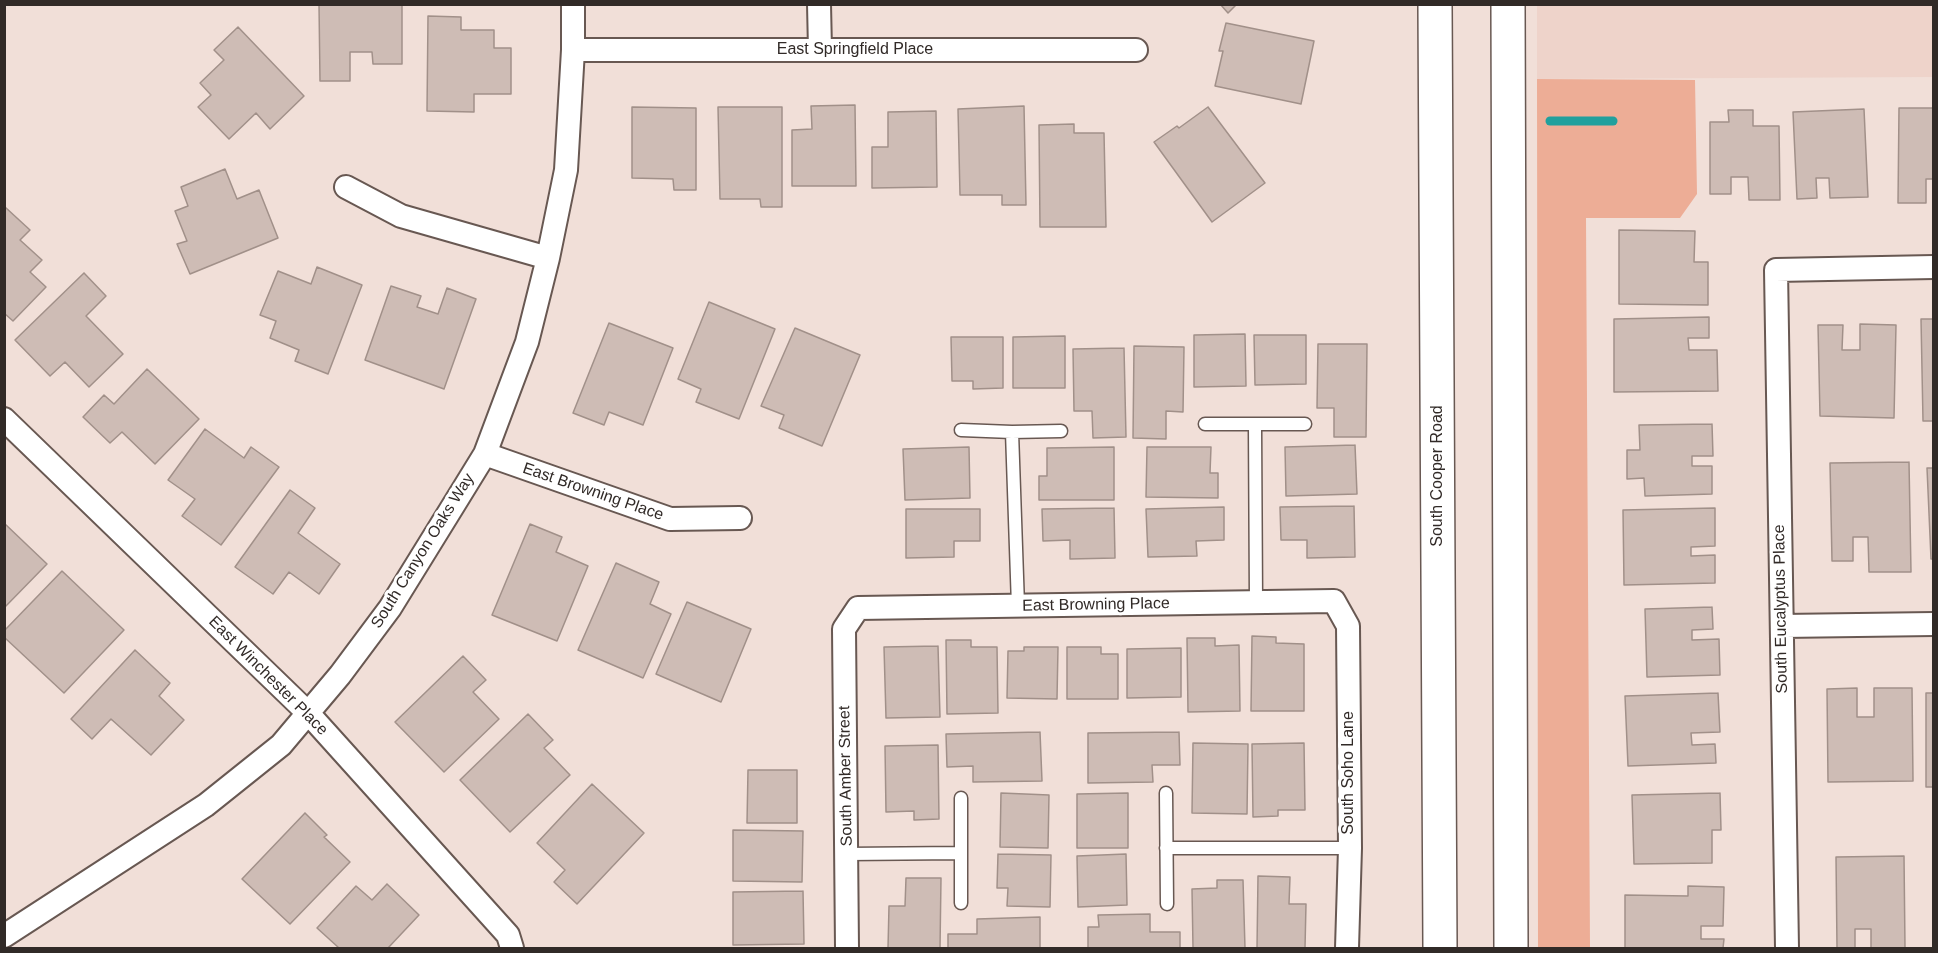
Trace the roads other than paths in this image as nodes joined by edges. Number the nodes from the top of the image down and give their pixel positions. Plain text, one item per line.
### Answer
1 (573, 4) edge
2 (819, 4) edge
3 (1435, 4) edge
4 (1508, 4) edge
5 (573, 50) junction
6 (820, 50) junction
7 (1137, 50) dead end
8 (346, 187) dead end
9 (548, 258) junction
10 (1934, 267) edge
11 (4, 419) edge
12 (1205, 424) dead end
13 (1305, 424) dead end
14 (1255, 425) junction
15 (961, 430) dead end
16 (1061, 431) dead end
17 (1012, 432) junction
18 (485, 454) junction
19 (740, 518) dead end
20 (1334, 601) joint
21 (1256, 602) junction
22 (1018, 606) junction
23 (858, 608) joint
24 (1934, 624) edge
25 (1782, 626) junction
26 (308, 713) junction
27 (1166, 793) dead end
28 (961, 798) dead end
29 (1166, 848) junction
30 (1350, 848) junction
31 (961, 853) junction
32 (846, 854) junction
33 (961, 903) dead end
34 (1167, 904) dead end
35 (4, 936) edge
36 (512, 948) edge
37 (847, 948) edge
38 (1347, 948) edge
39 (1440, 948) edge
40 (1511, 948) edge
41 (1787, 948) edge

1 - 5 street, South Canyon Oaks Way
2 - 6 street
3 - 39 main road, South Cooper Road
4 - 40 main road
5 - 6 street, East Springfield Place
5 - 9 street, South Canyon Oaks Way
6 - 7 street, East Springfield Place
8 - 9 street
9 - 18 street, South Canyon Oaks Way
10 - 25 street, South Eucalyptus Place
11 - 26 street, East Winchester Place
12 - 14 lane
13 - 14 lane
14 - 21 lane
15 - 17 lane
16 - 17 lane
17 - 22 lane
18 - 19 street, East Browning Place
18 - 26 street, South Canyon Oaks Way
20 - 21 street, East Browning Place
20 - 30 street, South Soho Lane
21 - 22 street, East Browning Place
22 - 23 street, East Browning Place
23 - 32 street, South Amber Street
24 - 25 street
25 - 41 street, South Eucalyptus Place
26 - 35 street, South Canyon Oaks Way
26 - 36 street, East Winchester Place
27 - 29 lane
28 - 31 lane
29 - 30 lane
29 - 34 lane
30 - 38 street, South Soho Lane
31 - 32 lane
31 - 33 lane
32 - 37 street, South Amber Street

